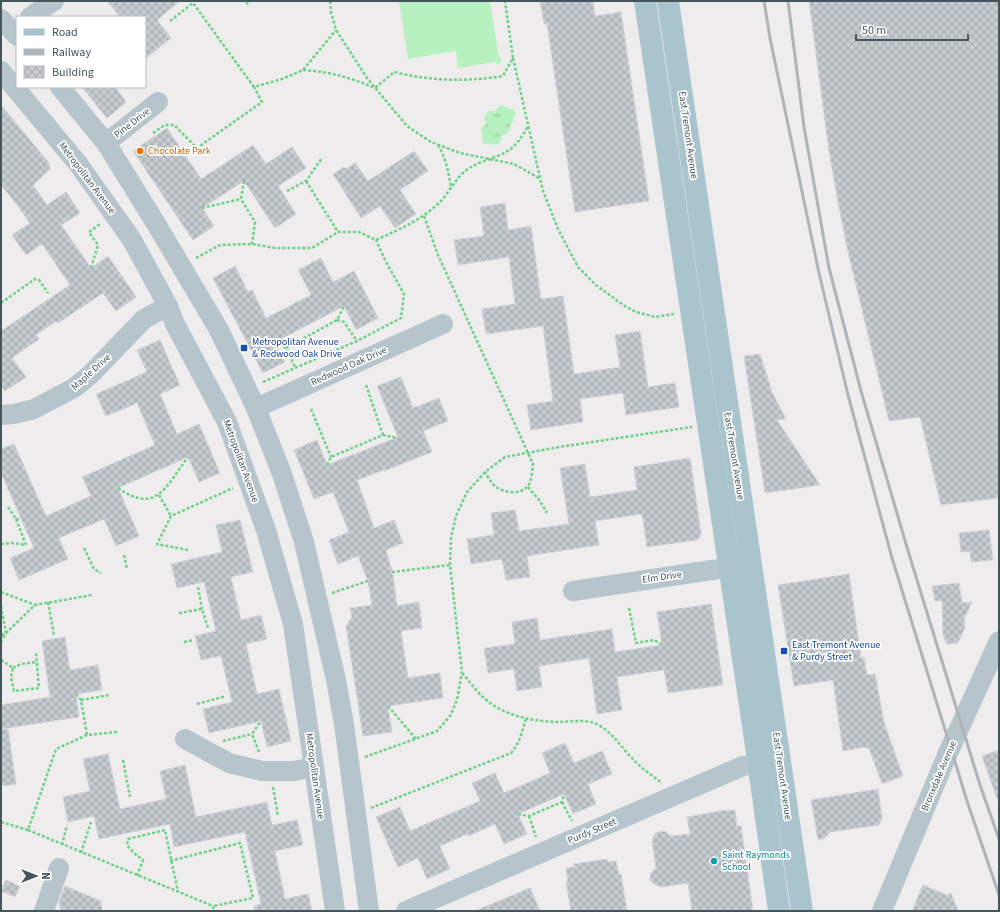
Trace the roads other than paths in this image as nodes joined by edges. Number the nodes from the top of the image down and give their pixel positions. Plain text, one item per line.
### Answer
1 (54, 1) edge
2 (645, 1) edge
3 (668, 1) edge
4 (32, 16) edge
5 (1, 71) edge
6 (61, 88) edge
7 (158, 102) dead end
8 (106, 143) junction
9 (691, 158) junction
10 (669, 161) junction
11 (155, 222) junction
12 (130, 237) junction
13 (168, 306) junction
14 (443, 324) dead end
15 (723, 381) junction
16 (702, 384) junction
17 (256, 408) junction
18 (1, 415) edge
19 (751, 564) junction
20 (729, 568) junction
21 (573, 591) dead end
22 (321, 612) junction
23 (291, 618) junction
24 (999, 642) edge
25 (994, 671) edge
26 (185, 739) dead end
27 (780, 760) junction
28 (758, 763) junction
29 (313, 768) junction
30 (59, 868) dead end
31 (44, 911) edge
32 (335, 911) edge
33 (370, 911) edge
34 (406, 911) edge
35 (779, 911) edge
36 (802, 911) edge
37 (882, 911) edge

1 - 4 street
2 - 10 main road, East Tremont Avenue
3 - 9 main road, East Tremont Avenue
5 - 12 street, Metropolitan Avenue
6 - 8 street
7 - 8 street, Pine Drive
8 - 11 street
9 - 10 main road
9 - 15 main road, East Tremont Avenue
10 - 16 main road, East Tremont Avenue
11 - 12 street
11 - 17 street
12 - 13 street, Metropolitan Avenue
13 - 18 street, Maple Drive
13 - 23 street, Metropolitan Avenue
14 - 17 street, Redwood Oak Drive
15 - 16 main road
15 - 19 main road, East Tremont Avenue
16 - 20 main road, East Tremont Avenue
17 - 22 street
19 - 20 street, Elm Drive
19 - 27 main road, East Tremont Avenue
20 - 21 street, Elm Drive
20 - 28 main road, East Tremont Avenue
22 - 23 street
22 - 33 street
23 - 29 street, Metropolitan Avenue
24 - 25 street, Bronxdale Avenue
25 - 37 street, Bronxdale Avenue
26 - 29 street
27 - 28 street, Purdy Street
27 - 36 main road, East Tremont Avenue
28 - 34 street, Purdy Street
28 - 35 main road, East Tremont Avenue
29 - 32 street, Metropolitan Avenue
30 - 31 street

